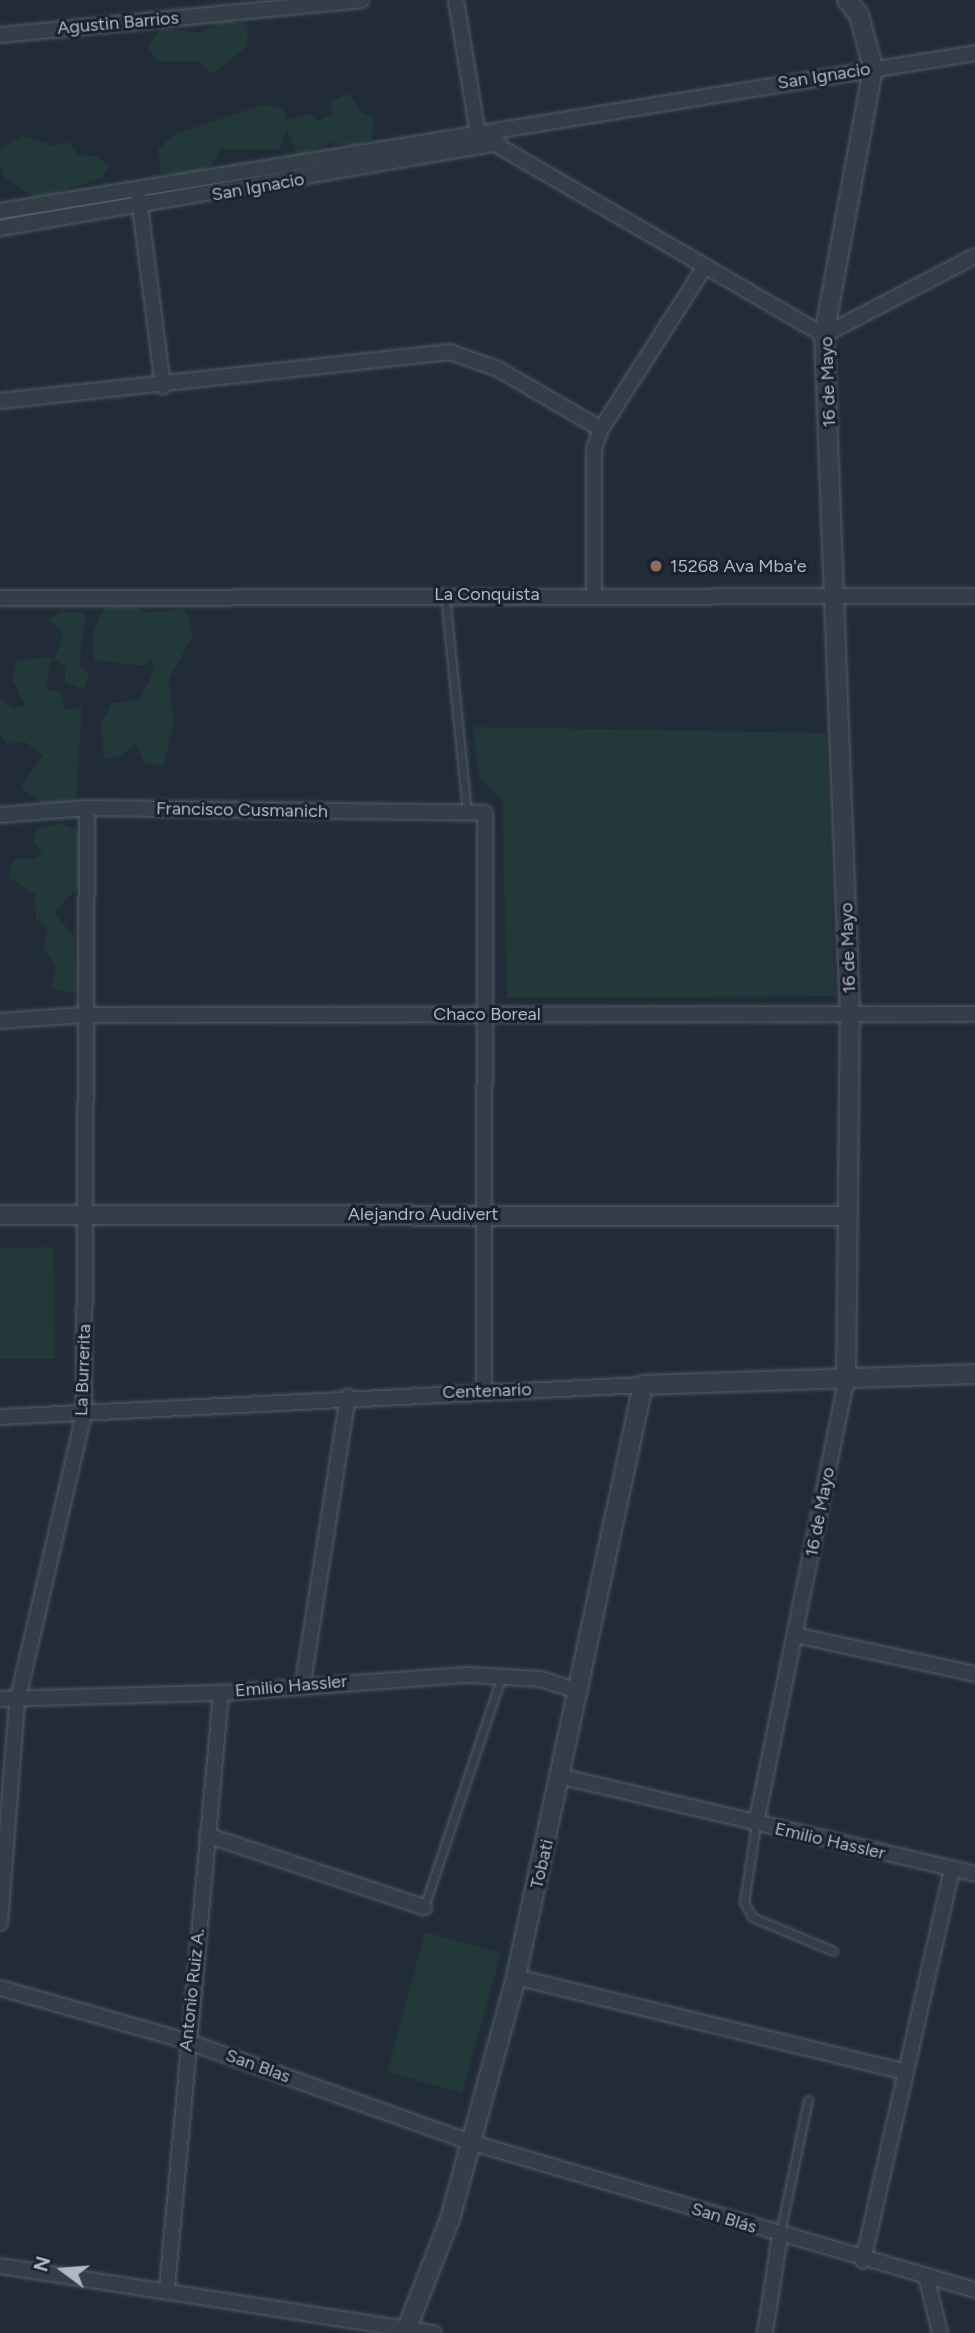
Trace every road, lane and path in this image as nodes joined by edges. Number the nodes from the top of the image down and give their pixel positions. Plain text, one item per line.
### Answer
1 (361, 0) edge
2 (456, 0) edge
3 (847, 0) edge
4 (313, 3) edge
5 (0, 35) edge
6 (975, 53) edge
7 (873, 68) junction
8 (509, 132) junction
9 (478, 134) junction
10 (497, 146) junction
11 (137, 189) junction
12 (140, 207) junction
13 (0, 211) edge
14 (0, 228) edge
15 (975, 256) edge
16 (704, 268) junction
17 (824, 335) junction
18 (163, 386) junction
19 (0, 401) edge
20 (601, 429) junction
21 (445, 594) junction
22 (594, 594) junction
23 (975, 596) edge
24 (838, 597) junction
25 (0, 598) edge
26 (87, 808) junction
27 (467, 813) junction
28 (0, 815) edge
29 (488, 1013) junction
30 (975, 1014) edge
31 (84, 1015) junction
32 (850, 1017) junction
33 (0, 1021) edge
34 (85, 1211) junction
35 (486, 1214) junction
36 (0, 1215) edge
37 (846, 1216) junction
38 (975, 1374) edge
39 (846, 1382) junction
40 (643, 1385) junction
41 (484, 1391) junction
42 (348, 1397) junction
43 (84, 1413) junction
44 (0, 1417) edge
45 (795, 1635) junction
46 (975, 1674) edge
47 (502, 1675) junction
48 (303, 1683) junction
49 (580, 1692) junction
50 (221, 1693) junction
51 (0, 1699) edge
52 (17, 1702) junction
53 (562, 1777) junction
54 (757, 1824) junction
55 (207, 1835) junction
56 (952, 1869) junction
57 (975, 1874) edge
58 (424, 1907) joint
59 (0, 1923) edge
60 (833, 1951) dead end
61 (516, 1977) junction
62 (0, 1988) edge
63 (187, 2041) junction
64 (906, 2072) junction
65 (808, 2100) dead end
66 (473, 2143) junction
67 (780, 2235) junction
68 (863, 2261) junction
69 (0, 2266) edge
70 (927, 2280) junction
71 (167, 2288) junction
72 (975, 2290) edge
73 (406, 2331) edge
74 (434, 2333) edge
75 (765, 2333) edge
76 (940, 2333) edge

1 - 4 street, Agustin Barrios
2 - 9 street
3 - 7 street
4 - 5 street, Agustin Barrios
6 - 7 street, San Ignacio
7 - 8 street, San Ignacio
7 - 17 street, 16 de Mayo
8 - 9 street, San Ignacio
8 - 10 street, San Ignacio
9 - 10 street
9 - 11 street, San Ignacio
10 - 12 street, San Ignacio
10 - 16 street
11 - 12 street
11 - 13 street, San Ignacio
12 - 14 street, San Ignacio
12 - 18 street
15 - 17 street
16 - 17 street
16 - 20 street
17 - 24 street, 16 de Mayo
18 - 19 street
18 - 20 street
20 - 22 street
21 - 22 street, La Conquista
21 - 25 street, La Conquista
21 - 27 lane
22 - 24 street, La Conquista
23 - 24 street, La Conquista
24 - 32 street, 16 de Mayo
26 - 27 street, Francisco Cusmanich
26 - 28 street, Francisco Cusmanich
26 - 31 street, La Burrerita
27 - 29 street, Francisco Cusmanich
29 - 31 street, Chaco Boreal
29 - 32 street, Chaco Boreal
29 - 35 street
30 - 32 street, Chaco Boreal
31 - 33 street, Chaco Boreal
31 - 34 street, La Burrerita
32 - 37 street, 16 de Mayo
34 - 35 street, Alejandro Audivert
34 - 36 street, Alejandro Audivert
34 - 43 street, La Burrerita
35 - 37 street, Alejandro Audivert
35 - 41 street
37 - 39 street, 16 de Mayo
38 - 39 street, Centenario
39 - 40 street, Centenario
39 - 45 street, 16 de Mayo
40 - 41 street, Centenario
40 - 49 street, Tobati
41 - 42 street, Centenario
42 - 43 street, Centenario
42 - 48 street
43 - 44 street, Centenario
43 - 52 street, La Burrerita
45 - 46 street
45 - 54 street, 16 de Mayo
47 - 48 street, Emilio Hassler
47 - 49 street, Emilio Hassler
47 - 58 lane
48 - 50 street, Emilio Hassler
49 - 53 street, Tobati
50 - 52 street, Emilio Hassler
50 - 55 street, Antonio Ruiz A.
51 - 52 street, Emilio Hassler
52 - 59 street, La Burrerita
53 - 54 street, Emilio Hassler
53 - 61 street, Tobati
54 - 56 street, Emilio Hassler
54 - 60 lane
55 - 58 street
55 - 63 street, Antonio Ruiz A.
56 - 57 street, Emilio Hassler
56 - 64 street
61 - 64 street
61 - 66 street, Tobati
62 - 63 street, San Blas
63 - 66 street, San Blas
63 - 71 street, Antonio Ruiz A.
64 - 68 street
65 - 67 lane
66 - 67 street, San Blás
66 - 73 street, Tobati
67 - 68 street, San Blás
67 - 75 street
68 - 70 street, San Blás
69 - 71 street
70 - 72 street, San Blás
70 - 76 street
71 - 73 street
73 - 74 street

